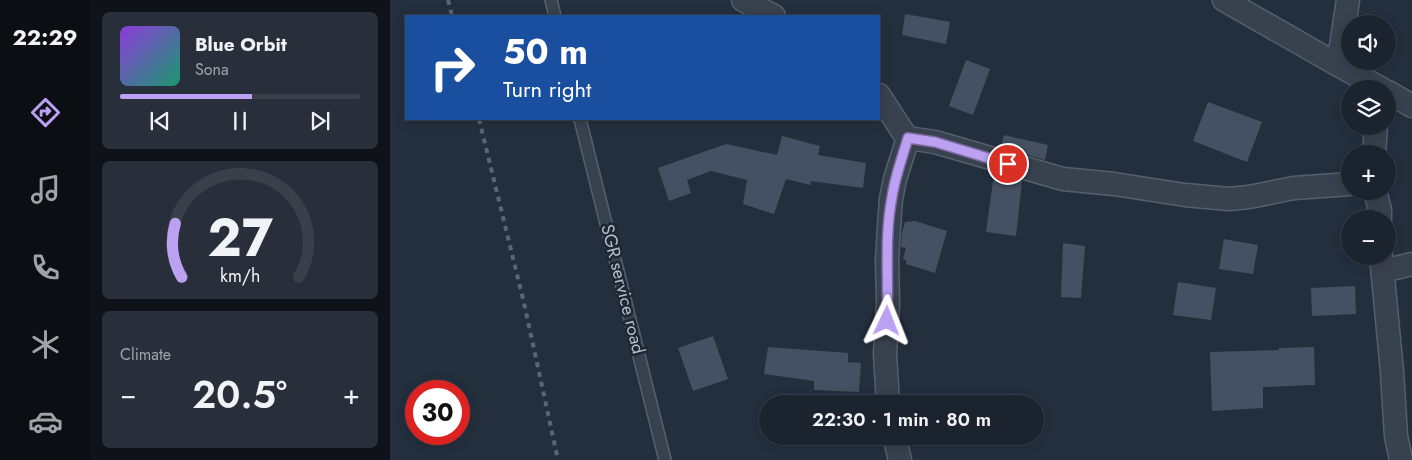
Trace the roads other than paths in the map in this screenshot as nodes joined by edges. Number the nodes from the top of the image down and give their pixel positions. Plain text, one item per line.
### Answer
1 (551, 0) edge
2 (743, 0) edge
3 (1224, 0) edge
4 (1348, 0) edge
5 (555, 15) edge
6 (772, 15) edge
7 (1338, 65) junction
8 (1365, 80) edge
9 (880, 97) edge
10 (1396, 97) edge
11 (1412, 106) edge
12 (580, 120) edge
13 (908, 138) junction
14 (1341, 185) edge
15 (1396, 263) edge
16 (1412, 264) edge
17 (1382, 265) edge
18 (887, 395) edge
19 (896, 445) edge
20 (665, 460) edge
21 (900, 460) edge
22 (1401, 460) edge

1 - 5 lane
2 - 6 street
3 - 7 street
4 - 7 street
7 - 8 street
9 - 13 street
10 - 11 street
12 - 20 lane, SGR service road
13 - 14 street
13 - 18 street
15 - 16 street
17 - 22 street
19 - 21 street

